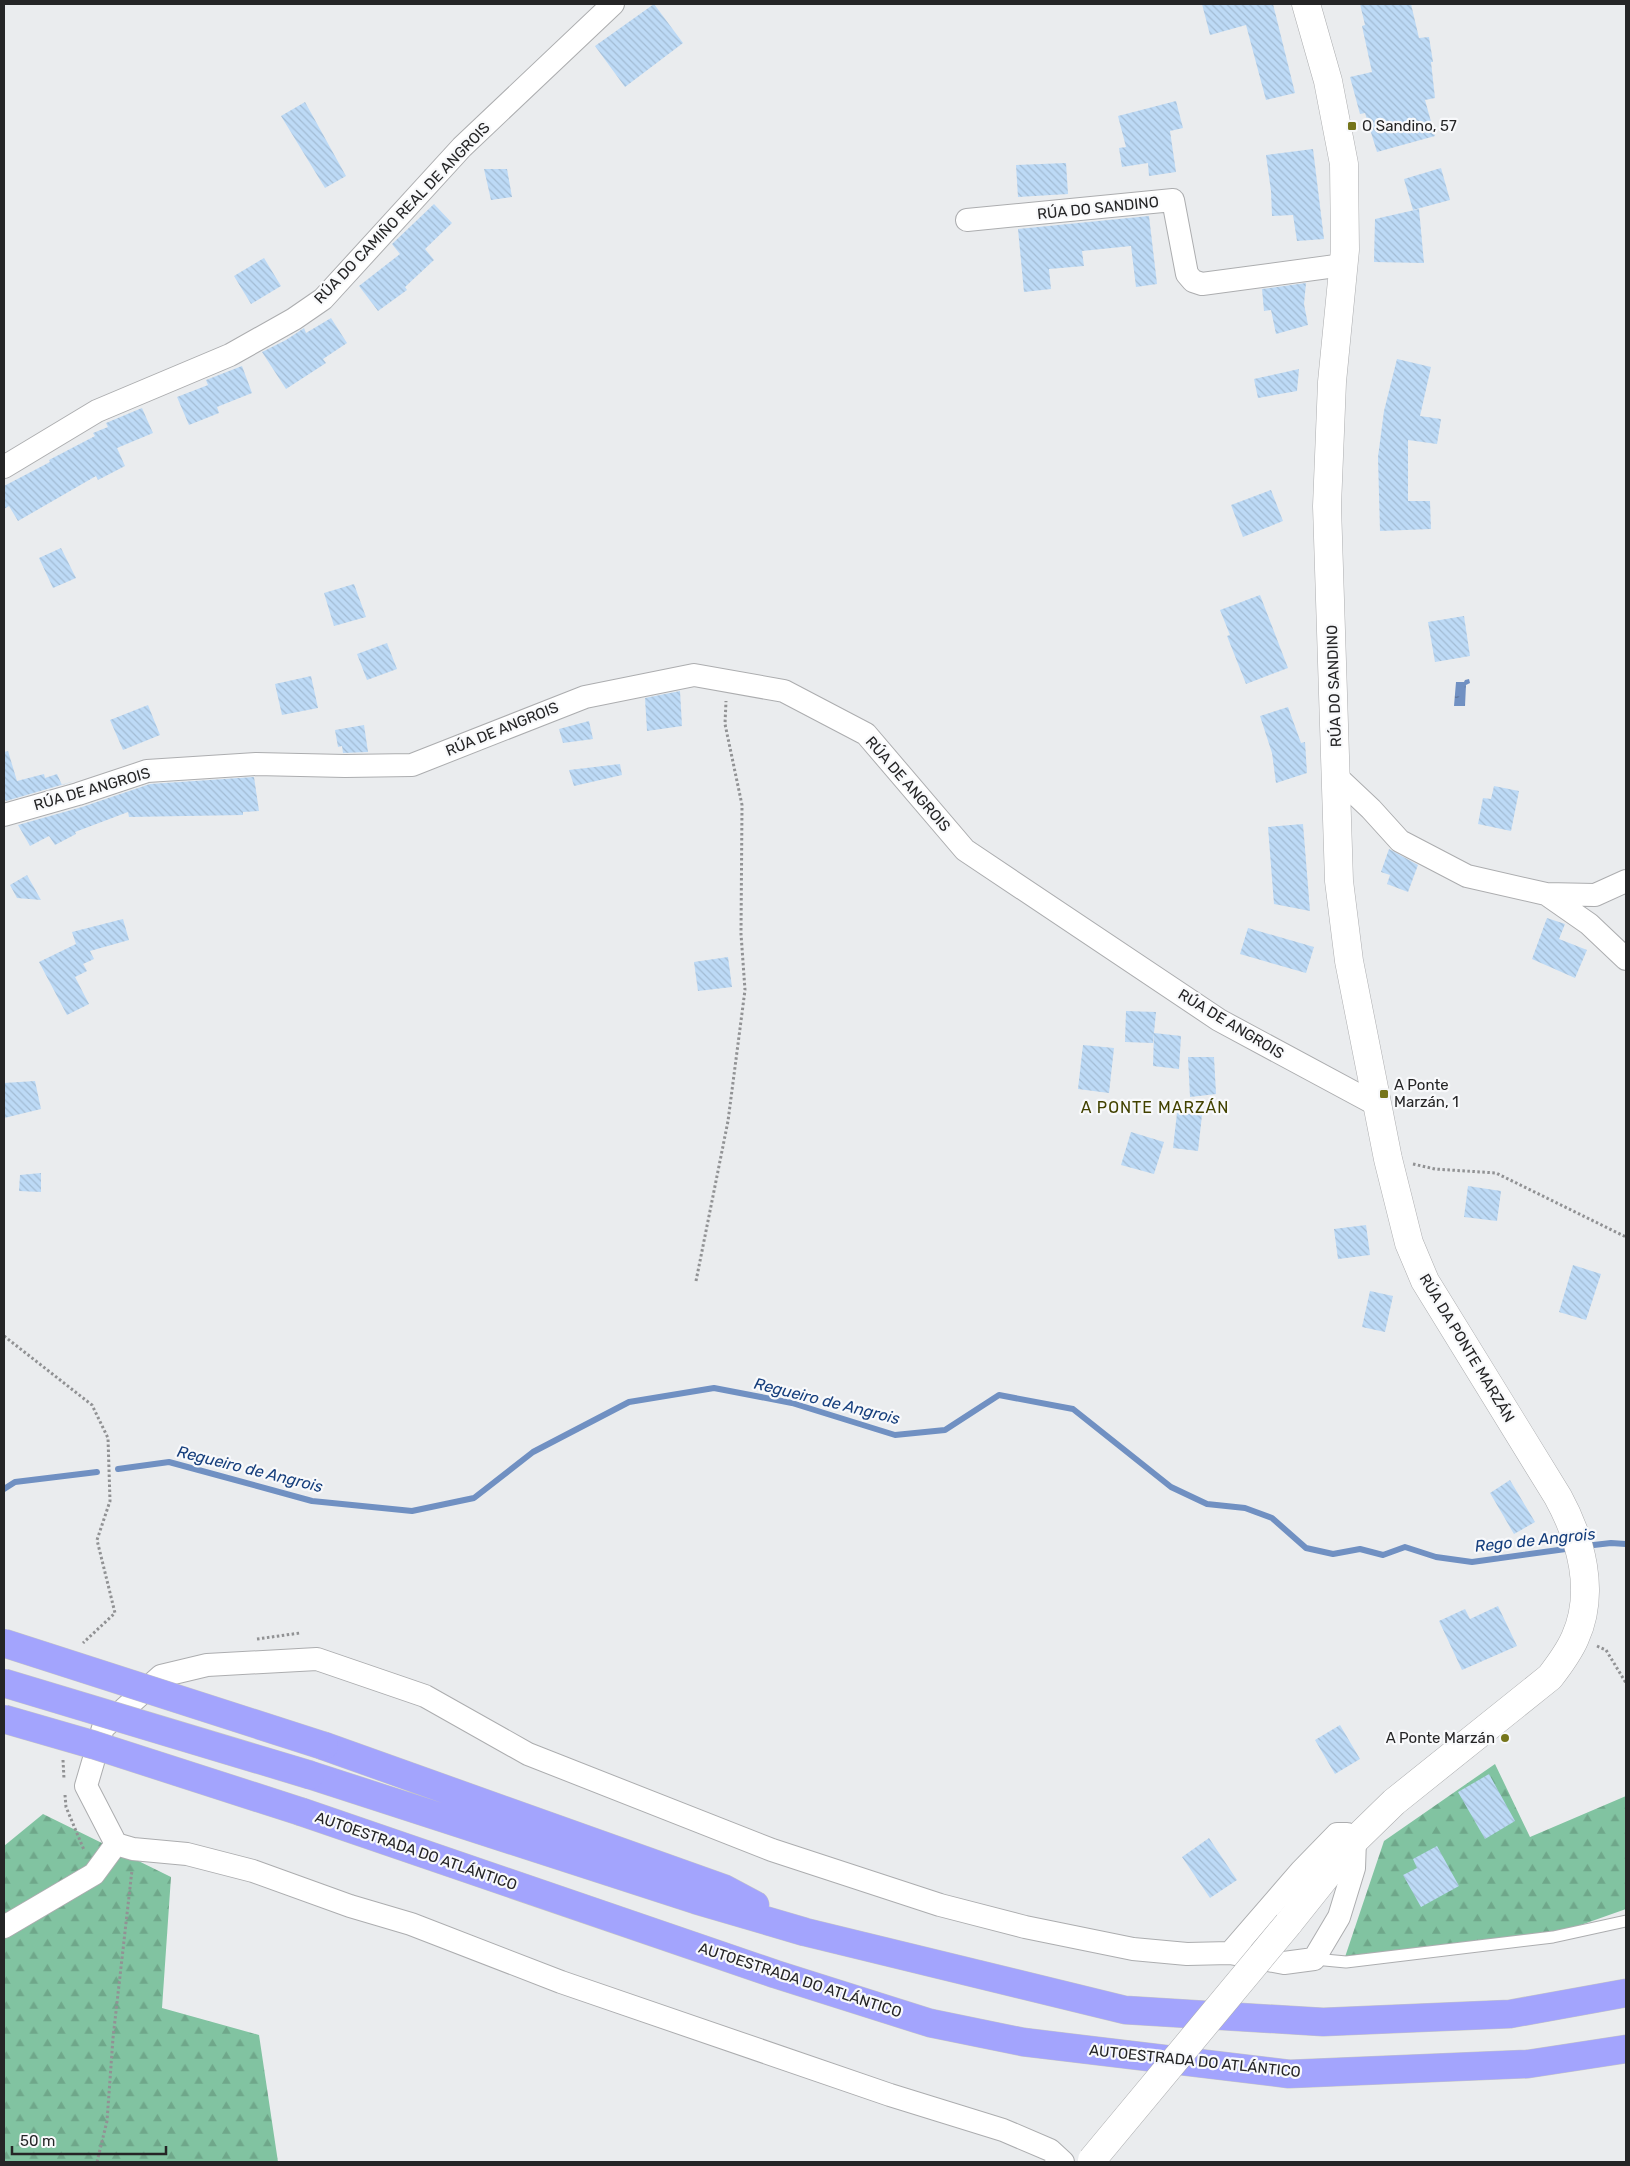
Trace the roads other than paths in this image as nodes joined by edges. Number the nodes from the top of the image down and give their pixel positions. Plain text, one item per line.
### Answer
1 (613, 4) edge
2 (1306, 4) edge
3 (967, 220) dead end
4 (1343, 265) junction
5 (4, 466) edge
6 (1337, 777) junction
7 (4, 815) edge
8 (1626, 881) edge
9 (1546, 894) junction
10 (1626, 959) edge
11 (1377, 1105) junction
12 (4, 1643) edge
13 (4, 1683) edge
14 (4, 1719) edge
15 (1355, 1840) junction
16 (125, 1846) junction
17 (1626, 1921) edge
18 (4, 1927) edge
19 (805, 1932) junction
20 (1230, 1954) junction
21 (1314, 1959) junction
22 (1626, 1993) edge
23 (1626, 2049) edge
24 (1091, 2161) edge
25 (1064, 2162) edge

1 - 5 street, RÚA DO CAMIÑO REAL DE ANGROIS
2 - 4 street, RÚA DO SANDINO
3 - 4 street, RÚA DO SANDINO
4 - 6 street, RÚA DO SANDINO
6 - 9 street
6 - 11 street, RÚA DO SANDINO
7 - 11 street, RÚA DE ANGROIS
8 - 9 street
9 - 10 street
11 - 15 street, RÚA DA PONTE MARZÁN
12 - 19 highway, bridge
13 - 19 highway, bridge
14 - 23 highway, AUTOESTRADA DO ATLÁNTICO, bridge
15 - 20 street
15 - 21 street
15 - 24 street, bridge
16 - 18 street
16 - 20 street
16 - 25 street
17 - 21 lane
19 - 22 highway
20 - 21 street

